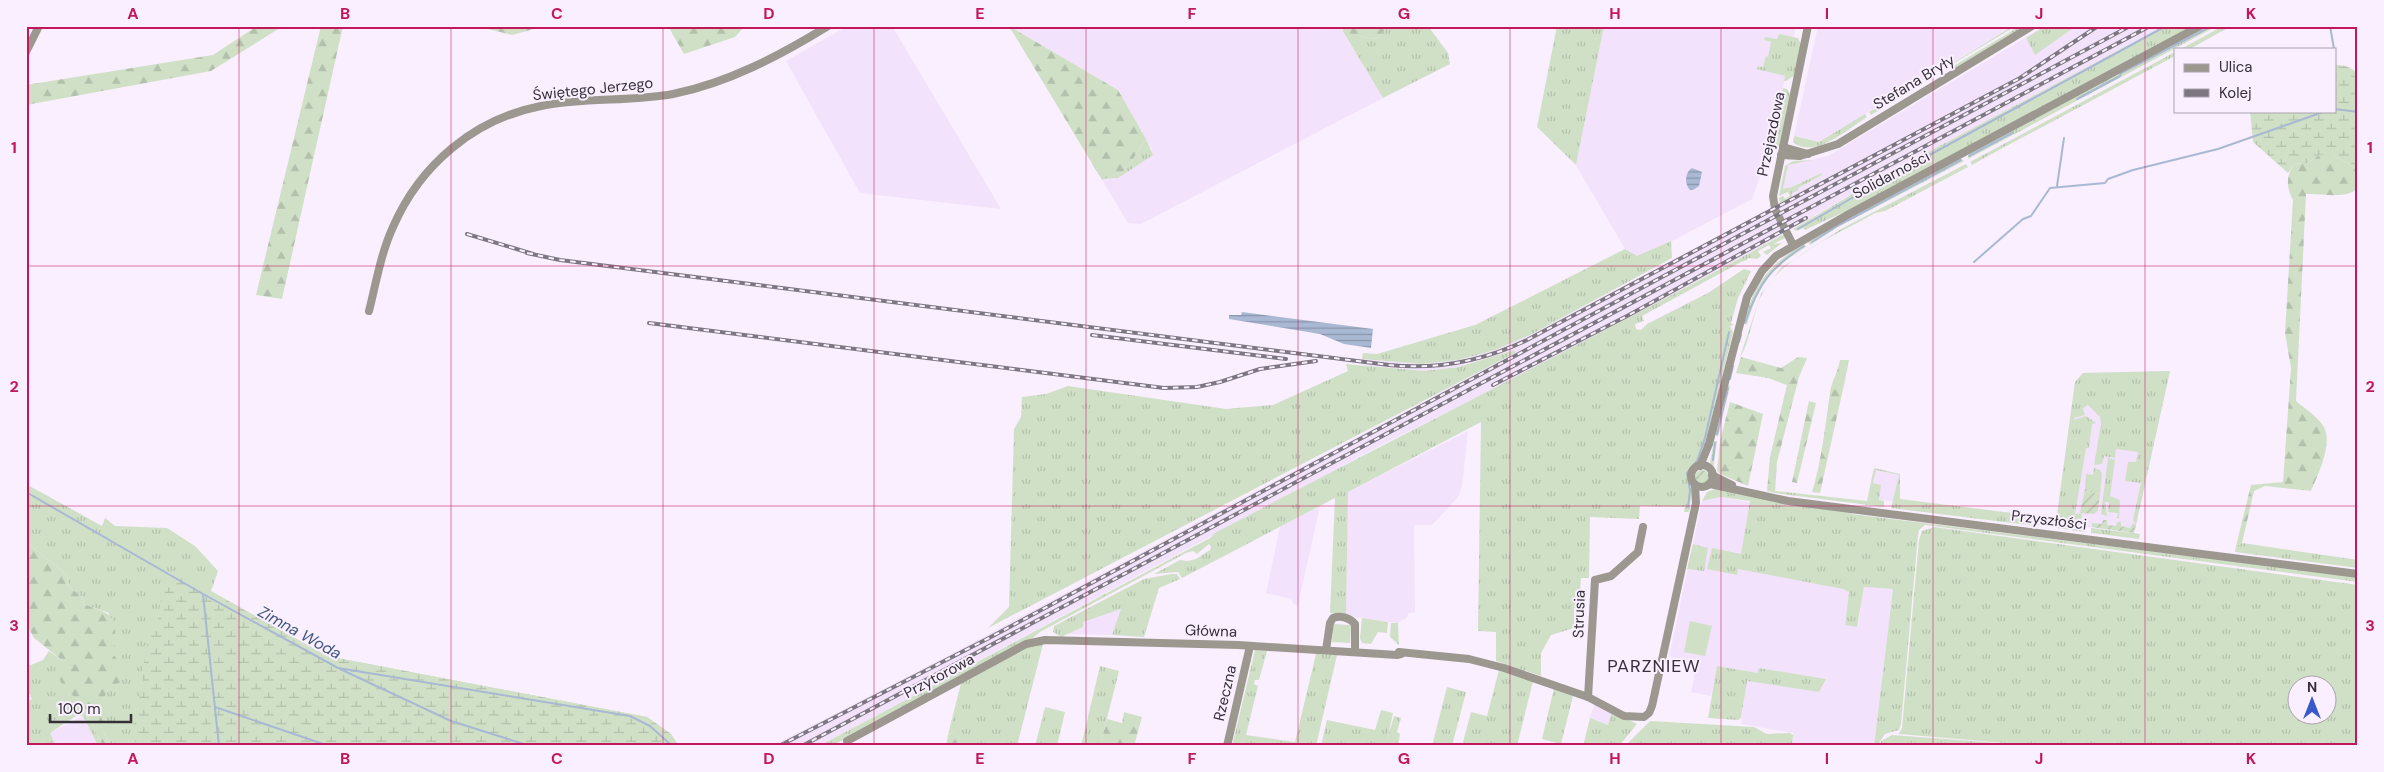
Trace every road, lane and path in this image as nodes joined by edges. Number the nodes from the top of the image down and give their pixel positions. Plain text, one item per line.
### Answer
1 (38, 26) edge
2 (828, 26) edge
3 (1808, 26) edge
4 (2032, 26) edge
5 (2200, 26) edge
6 (26, 52) edge
7 (1782, 147) junction
8 (1808, 154) junction
9 (1781, 155) junction
10 (1793, 245) junction
11 (369, 310) dead end
12 (1707, 470) junction
13 (1695, 485) junction
14 (1707, 485) junction
15 (1738, 489) junction
16 (1696, 503) junction
17 (1643, 527) dead end
18 (2358, 574) edge
19 (1045, 640) joint
20 (1250, 646) junction
21 (1326, 650) junction
22 (1355, 652) junction
23 (1588, 697) junction
24 (847, 741) dead end
25 (1227, 746) edge

1 - 6 street
2 - 11 street, Świętego Jerzego
3 - 7 street, Przejazdowa
4 - 8 street, Stefana Bryły
5 - 10 street, Solidarności
7 - 8 street
7 - 9 street, Przejazdowa
8 - 9 street, Stefana Bryły
9 - 10 street, Przejazdowa
10 - 12 street, Solidarności
12 - 13 street
12 - 14 street
12 - 15 street, Przyszłości
13 - 14 street, Przyszłości
13 - 16 street
14 - 15 street, Przyszłości
14 - 16 street
15 - 18 street, Przyszłości
16 - 23 street, Główna
17 - 23 street, Strusia
19 - 20 street, Główna
19 - 24 street, Przytorowa
20 - 21 street, Główna
20 - 25 street, Rzeczna
21 - 22 street, Główna
21 - 22 street
22 - 23 street, Główna

